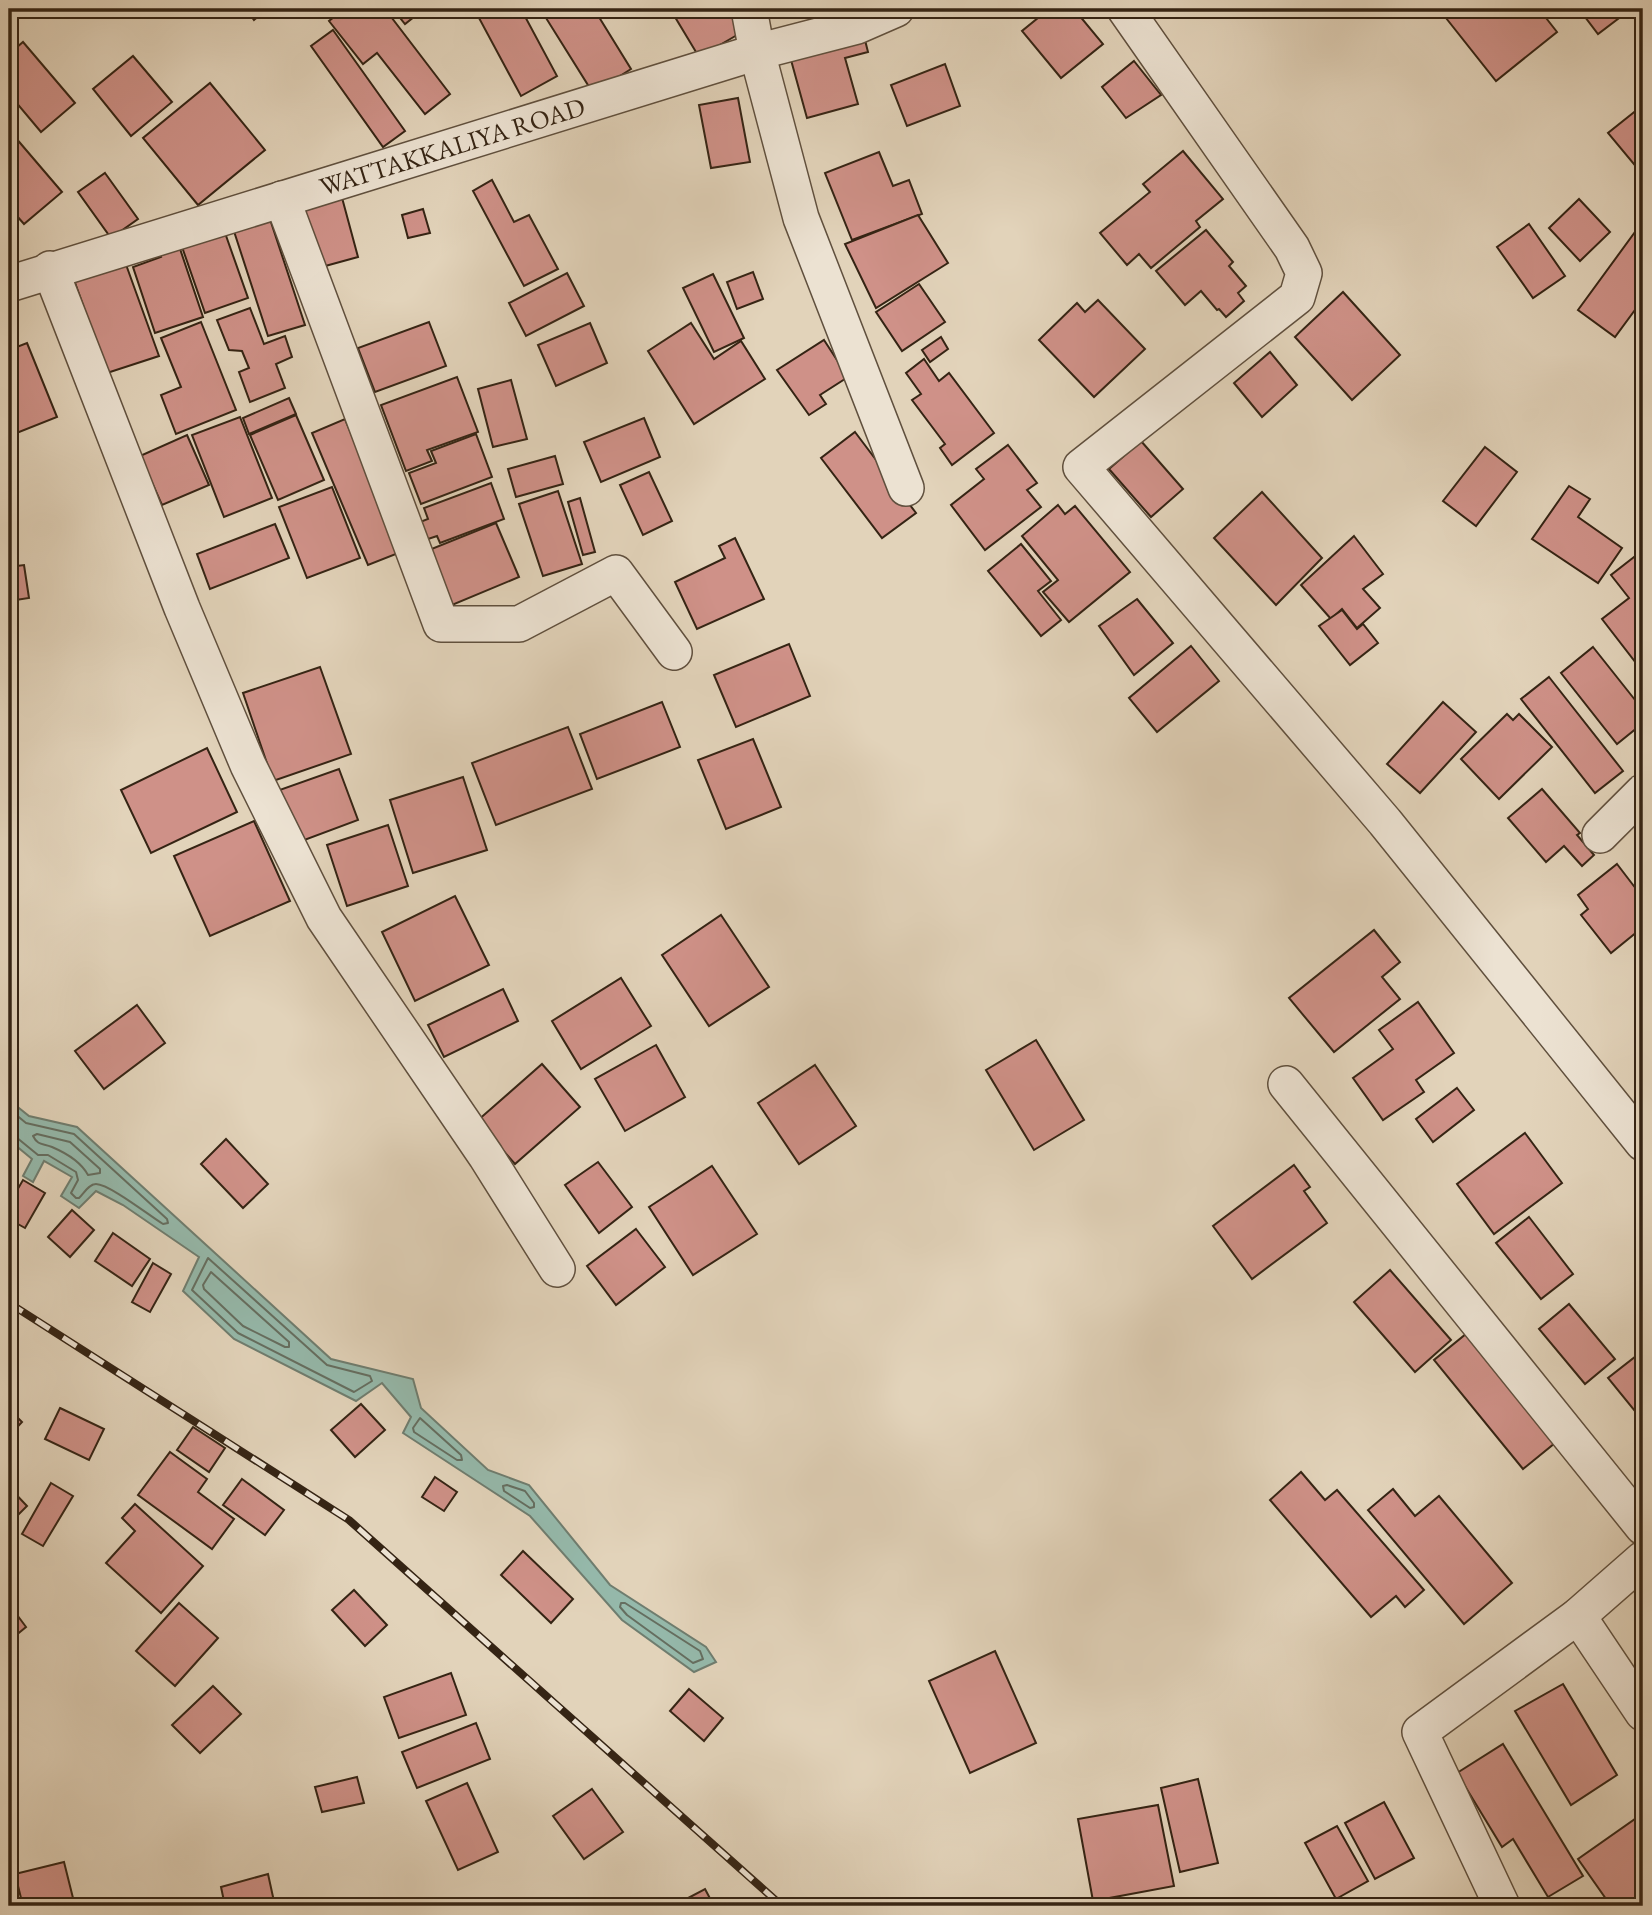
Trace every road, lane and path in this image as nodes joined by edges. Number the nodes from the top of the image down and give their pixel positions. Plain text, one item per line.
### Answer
1 (749, 9) edge
2 (896, 9) edge
3 (1125, 9) edge
4 (757, 52) junction
5 (282, 199) junction
6 (50, 269) junction
7 (9, 284) edge
8 (906, 488) dead end
9 (674, 652) dead end
10 (1643, 792) edge
11 (1600, 835) dead end
12 (1286, 1084) dead end
13 (1643, 1143) edge
14 (557, 1269) dead end
15 (1643, 1527) edge
16 (1643, 1559) edge
17 (1578, 1616) junction
18 (1643, 1713) edge
19 (1502, 1906) edge

1 - 4 street
2 - 4 street, WATTAKKALIYA ROAD
3 - 13 street
4 - 5 street, WATTAKKALIYA ROAD
4 - 8 street
5 - 6 street, WATTAKKALIYA ROAD
5 - 9 street
6 - 7 street, WATTAKKALIYA ROAD
6 - 14 street
10 - 11 street
12 - 15 street
16 - 17 street
17 - 18 street
17 - 19 street

